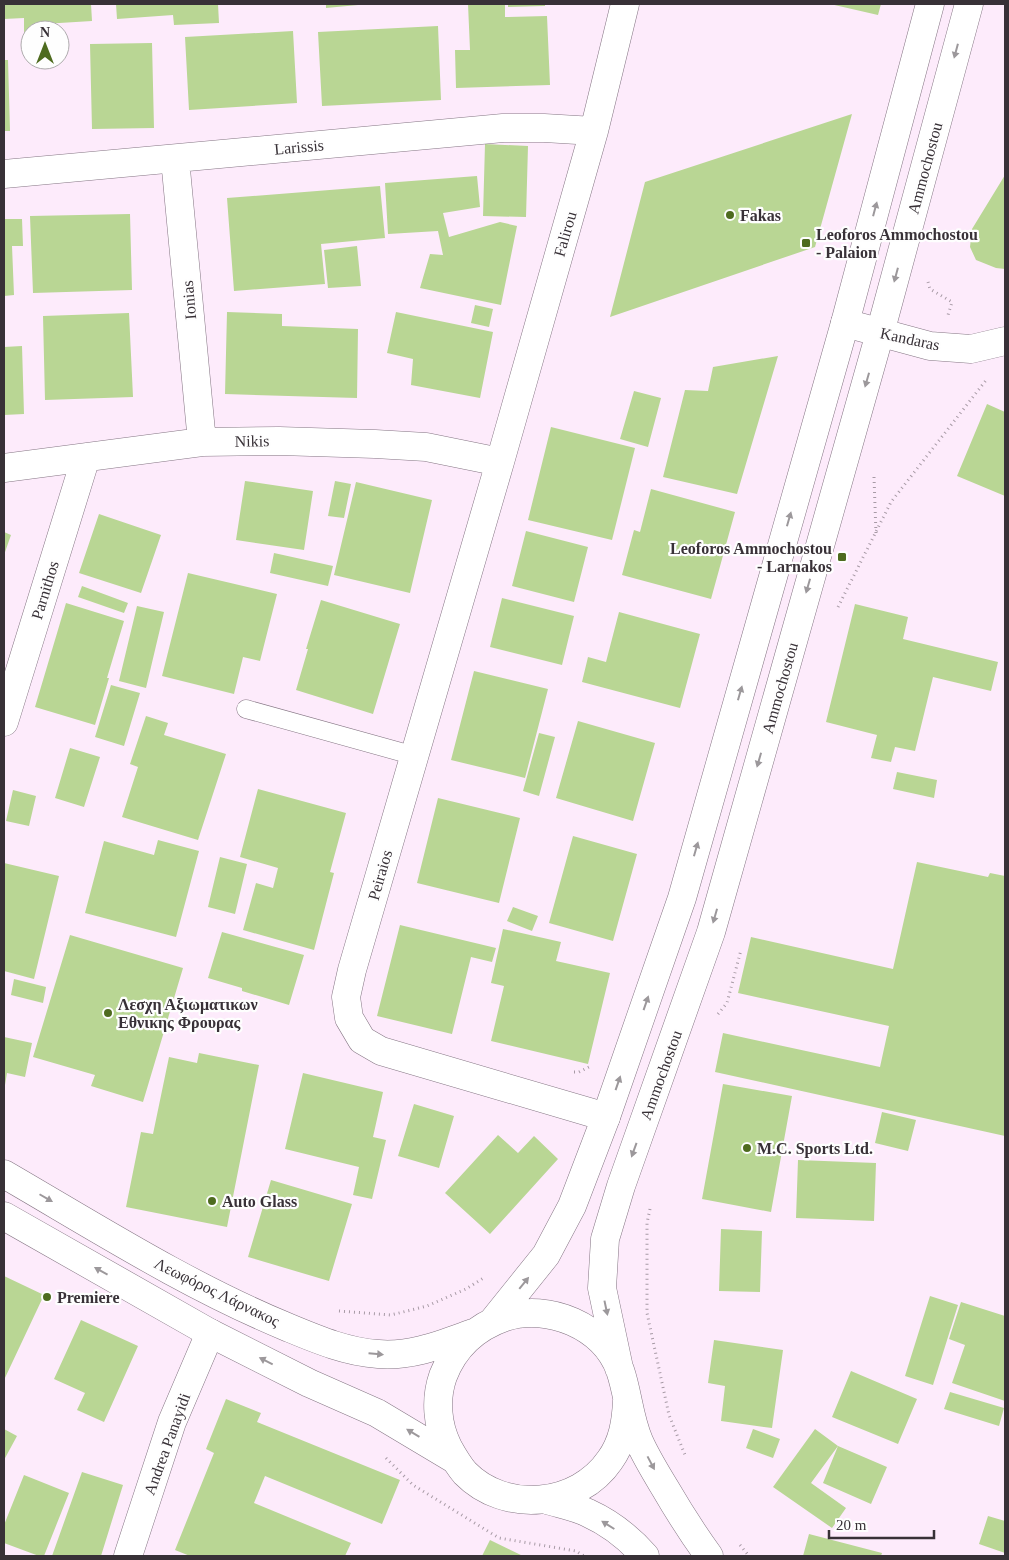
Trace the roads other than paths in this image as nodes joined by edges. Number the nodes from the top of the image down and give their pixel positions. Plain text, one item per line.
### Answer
1 (625, 4) edge
2 (930, 4) edge
3 (969, 4) edge
4 (594, 131) junction
5 (175, 159) junction
6 (4, 174) edge
7 (845, 323) junction
8 (880, 333) junction
9 (1005, 341) edge
10 (202, 442) junction
11 (86, 458) junction
12 (500, 462) junction
13 (4, 468) edge
14 (246, 709) dead end
15 (4, 722) edge
16 (415, 756) junction
17 (606, 1117) junction
18 (4, 1174) edge
19 (4, 1216) edge
20 (485, 1326) junction
21 (210, 1333) junction
22 (619, 1368) junction
23 (626, 1402) junction
24 (454, 1459) junction
25 (547, 1500) junction
26 (128, 1556) edge
27 (645, 1556) edge
28 (709, 1556) edge

1 - 4 main road, Falirou
7 -> 2 main road
3 -> 8 main road, Ammochostou
4 - 5 main road, Larissis
4 - 12 main road, Falirou
5 - 6 main road, Larissis
5 - 10 main road, Ionias
7 - 8 main road, Kandaras
17 -> 7 main road
8 - 9 main road, Kandaras
8 -> 22 main road, Ammochostou
10 - 11 main road, Nikis
10 - 12 main road, Nikis
11 - 13 main road, Nikis
11 - 15 main road, Parnithos
12 - 16 main road, Peiraios
14 - 16 lane
16 - 17 main road, Peiraios
20 -> 17 main road
18 -> 20 main road, Λεωφόρος Λάρνακος
21 -> 19 main road, Λεωφόρος Λάρνακος
20 - 22 main road, Λεωφόρος Λάρνακος
20 - 24 main road, Λεωφόρος Λάρνακος
24 -> 21 main road, Λεωφόρος Λάρνακος
21 - 26 main road, Andrea Panayidi
22 - 23 main road, Λεωφόρος Λάρνακος
23 - 25 main road, Λεωφόρος Λάρνακος
23 -> 28 main road, Λεωφόρος Λάρνακος
24 - 25 main road, Λεωφόρος Λάρνακος
27 -> 25 main road, Λεωφόρος Λάρνακος

